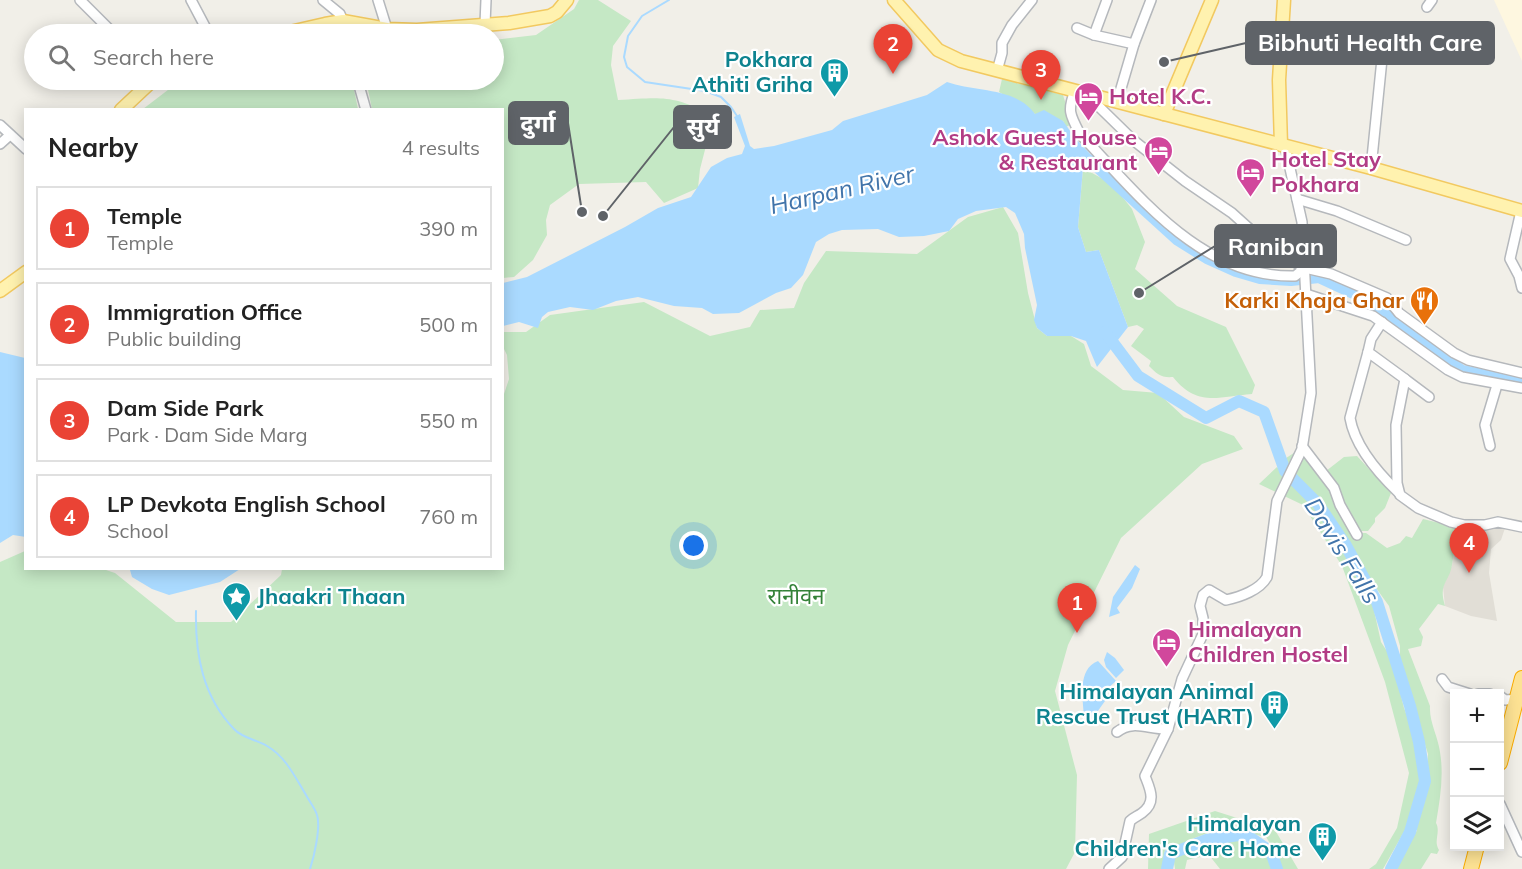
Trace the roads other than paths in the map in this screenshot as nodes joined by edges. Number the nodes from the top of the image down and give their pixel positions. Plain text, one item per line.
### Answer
1 (80, 0) edge
2 (191, 0) edge
3 (323, 0) edge
4 (378, 0) edge
5 (486, 0) edge
6 (567, 0) edge
7 (894, 0) edge
8 (1032, 0) edge
9 (1107, 0) edge
10 (1151, 0) edge
11 (1212, 0) edge
12 (1284, 0) edge
13 (343, 21) junction
14 (104, 24) edge
15 (204, 24) edge
16 (326, 24) edge
17 (349, 24) edge
18 (385, 24) edge
19 (485, 24) joint
20 (1077, 28) dead end
21 (1094, 35) junction
22 (1134, 44) junction
23 (1383, 49) dead end
24 (998, 71) junction
25 (142, 90) edge
26 (360, 90) edge
27 (1081, 92) junction
28 (1118, 102) junction
29 (123, 108) edge
30 (365, 108) edge
31 (1164, 114) junction
32 (0, 125) edge
33 (10, 135) junction
34 (0, 144) edge
35 (1283, 145) junction
36 (24, 147) edge
37 (1371, 168) junction
38 (1296, 199) junction
39 (1522, 211) edge
40 (1406, 240) dead end
41 (1305, 271) junction
42 (24, 273) edge
43 (1522, 288) edge
44 (1306, 289) junction
45 (0, 291) edge
46 (1382, 322) junction
47 (1368, 352) junction
48 (1522, 374) edge
49 (1405, 379) junction
50 (1497, 385) junction
51 (1522, 388) edge
52 (1429, 397) dead end
53 (1490, 446) dead end
54 (1302, 447) junction
55 (1400, 495) junction
56 (1522, 527) edge
57 (1357, 536) dead end
58 (1522, 678) edge
59 (1442, 679) dead end
60 (1455, 689) edge
61 (1504, 699) edge
62 (1519, 699) edge
63 (1168, 729) junction
64 (1117, 732) dead end
65 (1504, 750) edge
66 (1504, 813) edge
67 (1476, 851) edge
68 (1522, 852) edge
69 (1109, 869) edge
70 (1471, 869) edge

1 - 14 street
2 - 15 street
3 - 13 street
4 - 18 street
5 - 19 street
6 - 19 main road
7 - 24 main road
8 - 24 street
9 - 21 street
10 - 22 street
11 - 31 main road
12 - 35 main road
13 - 16 main road
13 - 17 main road
20 - 21 street
21 - 22 street
22 - 28 street
23 - 37 street
24 - 27 main road
25 - 29 main road
26 - 30 street
27 - 28 main road
27 - 41 street
27 - 41 street
28 - 31 main road
31 - 35 main road
32 - 33 street
33 - 34 street
33 - 36 street
35 - 37 main road
35 - 38 street
37 - 39 main road
38 - 40 street
38 - 41 street
39 - 43 street
41 - 44 street
41 - 48 street
42 - 45 main road
44 - 46 street
44 - 54 street
46 - 47 street
46 - 50 street
47 - 49 street
47 - 55 street
49 - 52 street
49 - 55 street
50 - 51 street
50 - 53 street
54 - 57 street
54 - 63 street
55 - 56 street
58 - 62 highway
59 - 60 street
61 - 62 street
62 - 65 highway
63 - 64 street
63 - 69 street
66 - 68 street
67 - 70 highway

